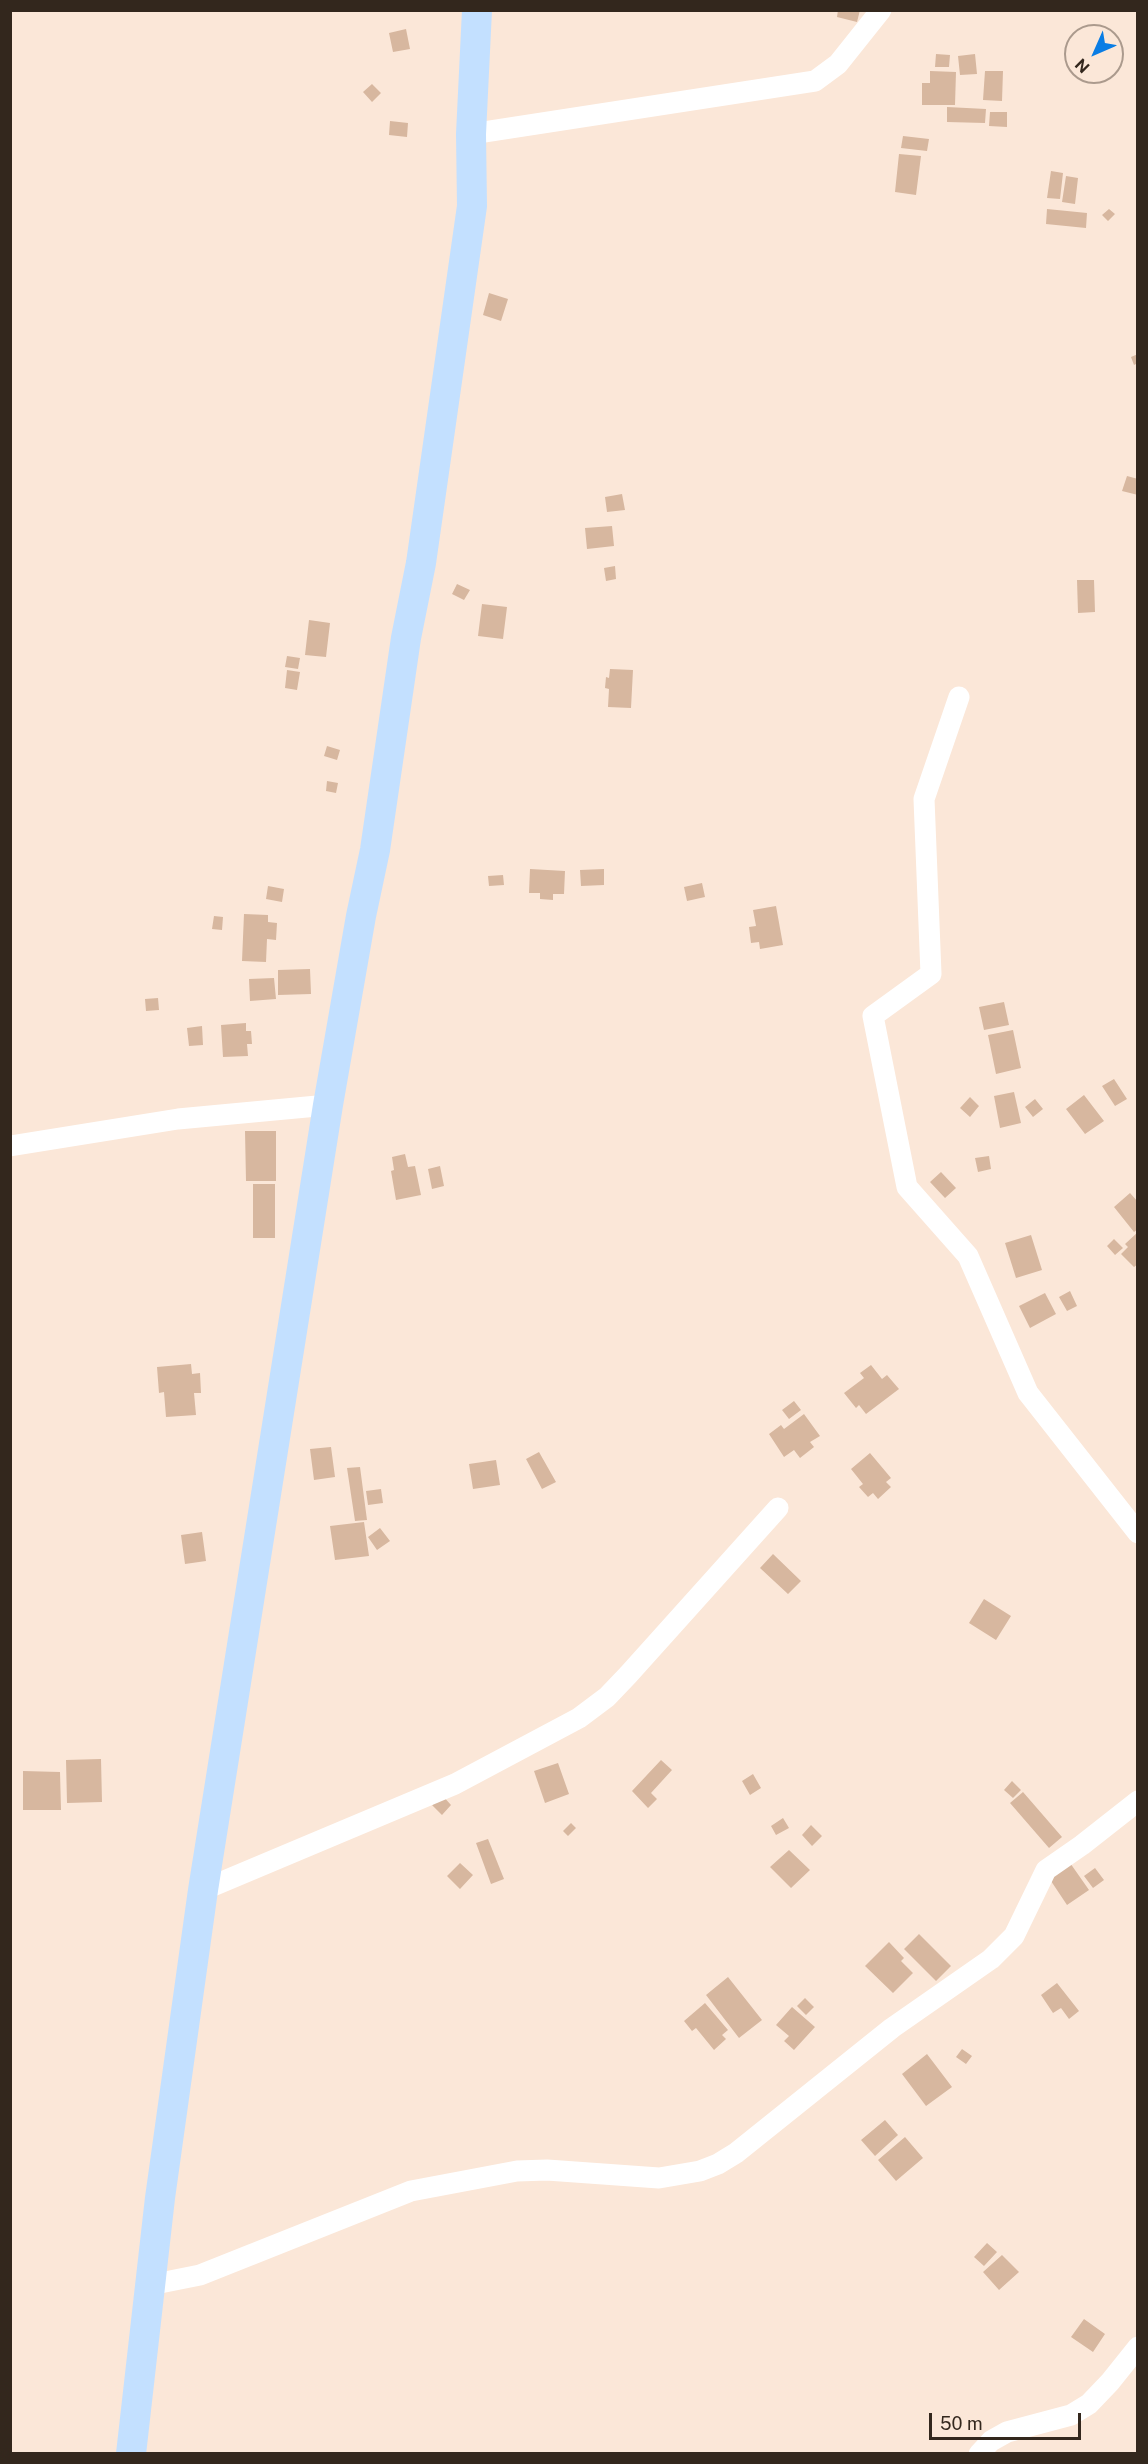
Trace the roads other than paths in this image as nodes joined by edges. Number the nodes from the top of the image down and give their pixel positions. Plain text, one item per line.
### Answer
1 (477, 10) edge
2 (881, 10) edge
3 (471, 134) junction
4 (959, 698) dead end
5 (328, 1105) junction
6 (10, 1146) edge
7 (778, 1508) dead end
8 (1137, 1533) edge
9 (1137, 1801) edge
10 (203, 1890) junction
11 (150, 2285) junction
12 (1137, 2347) edge
13 (131, 2454) edge
14 (979, 2454) edge

1 - 3 main road
2 - 3 street
3 - 5 main road
4 - 8 street
5 - 6 street
5 - 10 main road
7 - 10 street
9 - 11 street
10 - 11 main road
11 - 13 main road
12 - 14 street

